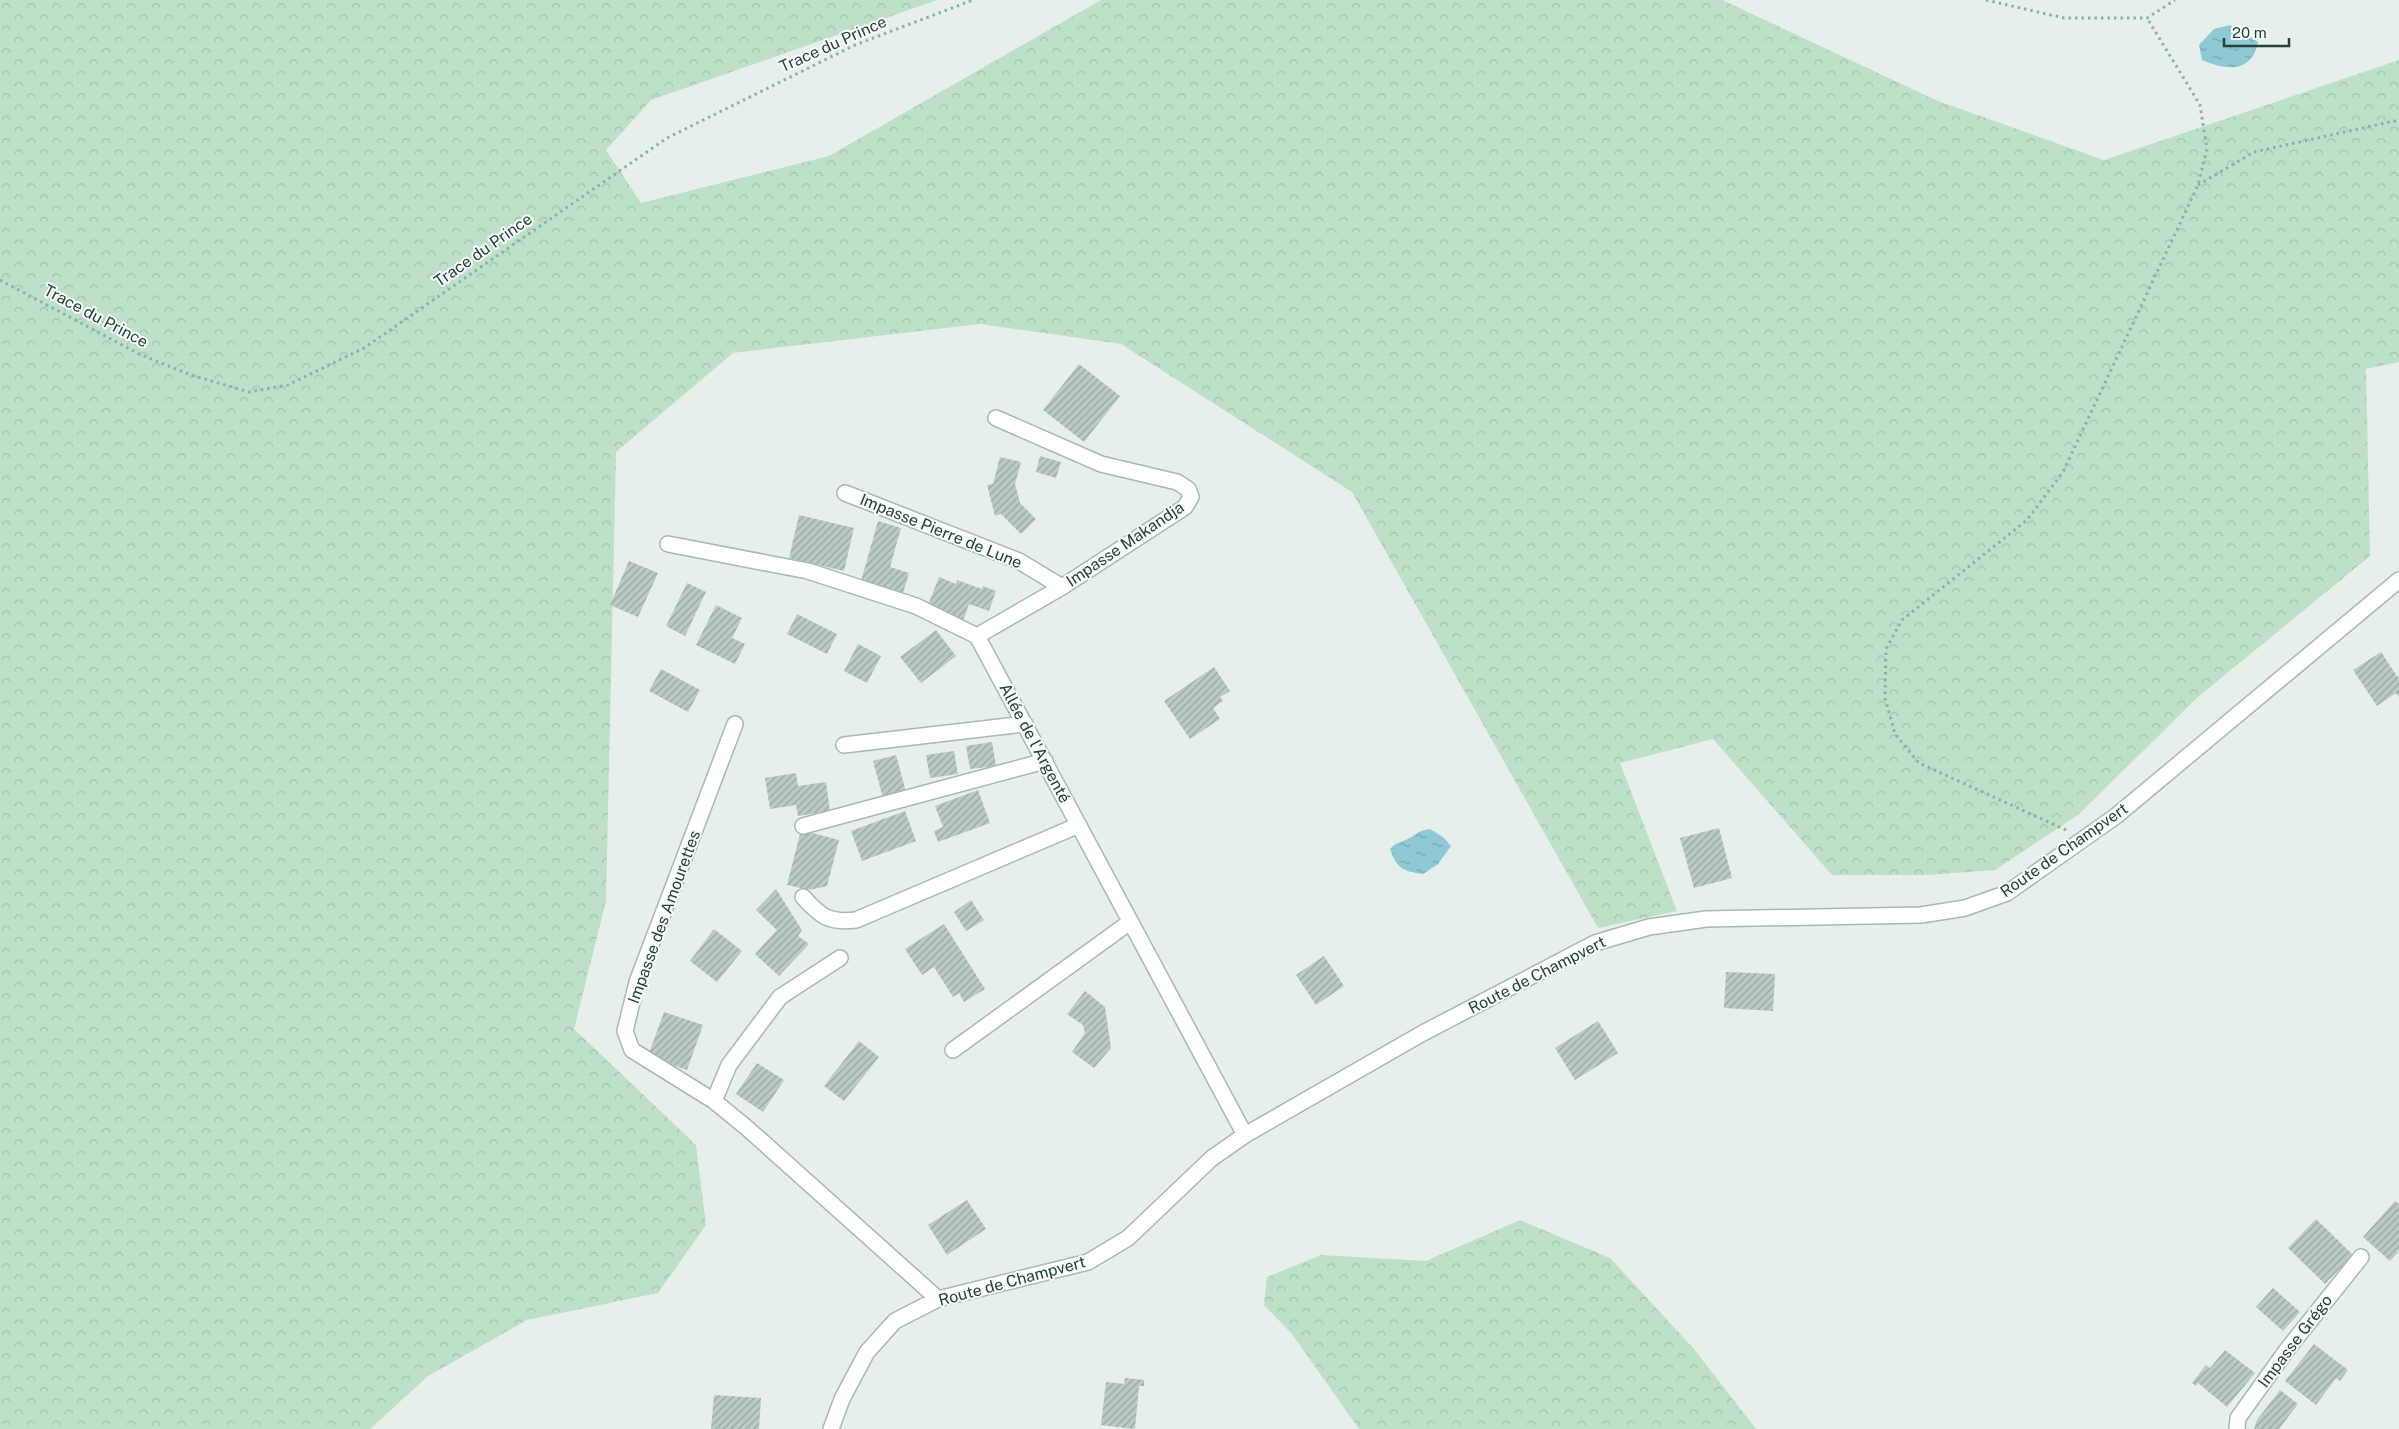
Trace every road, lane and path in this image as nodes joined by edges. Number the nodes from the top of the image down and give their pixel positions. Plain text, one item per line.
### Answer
1 (973, 0) edge
2 (1986, 0) edge
3 (2175, 0) edge
4 (2148, 18) junction
5 (2399, 120) edge
6 (2198, 185) junction
7 (0, 280) edge
8 (996, 418) dead end
9 (845, 493) dead end
10 (668, 544) dead end
11 (2399, 580) edge
12 (1062, 587) junction
13 (977, 636) junction
14 (735, 724) dead end
15 (1025, 724) junction
16 (844, 745) dead end
17 (1045, 761) junction
18 (1079, 825) junction
19 (804, 826) dead end
20 (2085, 838) junction
21 (803, 897) dead end
22 (1130, 922) junction
23 (840, 958) dead end
24 (953, 1050) dead end
25 (714, 1101) junction
26 (1245, 1135) junction
27 (2361, 1257) dead end
28 (938, 1299) junction
29 (831, 1429) edge
30 (2236, 1429) edge

1 - 7 path, Trace du Prince
2 - 4 path
3 - 4 path
4 - 6 path
5 - 6 path
6 - 20 path
8 - 12 street, Impasse Makandja
9 - 12 street, Impasse Pierre de Lune
10 - 13 street
11 - 20 street, Route de Champvert
12 - 13 street, Impasse Makandja
13 - 15 street, Allée de l'Argenté
14 - 25 street, Impasse des Amourettes
15 - 16 street
15 - 17 street, Allée de l'Argenté
17 - 18 street, Allée de l'Argenté
17 - 19 street
18 - 21 street
18 - 22 street, Allée de l'Argenté
20 - 26 street, Route de Champvert
22 - 24 street
22 - 26 street, Allée de l'Argenté
23 - 25 street
25 - 28 street, Impasse des Amourettes
26 - 28 street, Route de Champvert
27 - 30 street, Impasse Grégo
28 - 29 street, Route de Champvert

